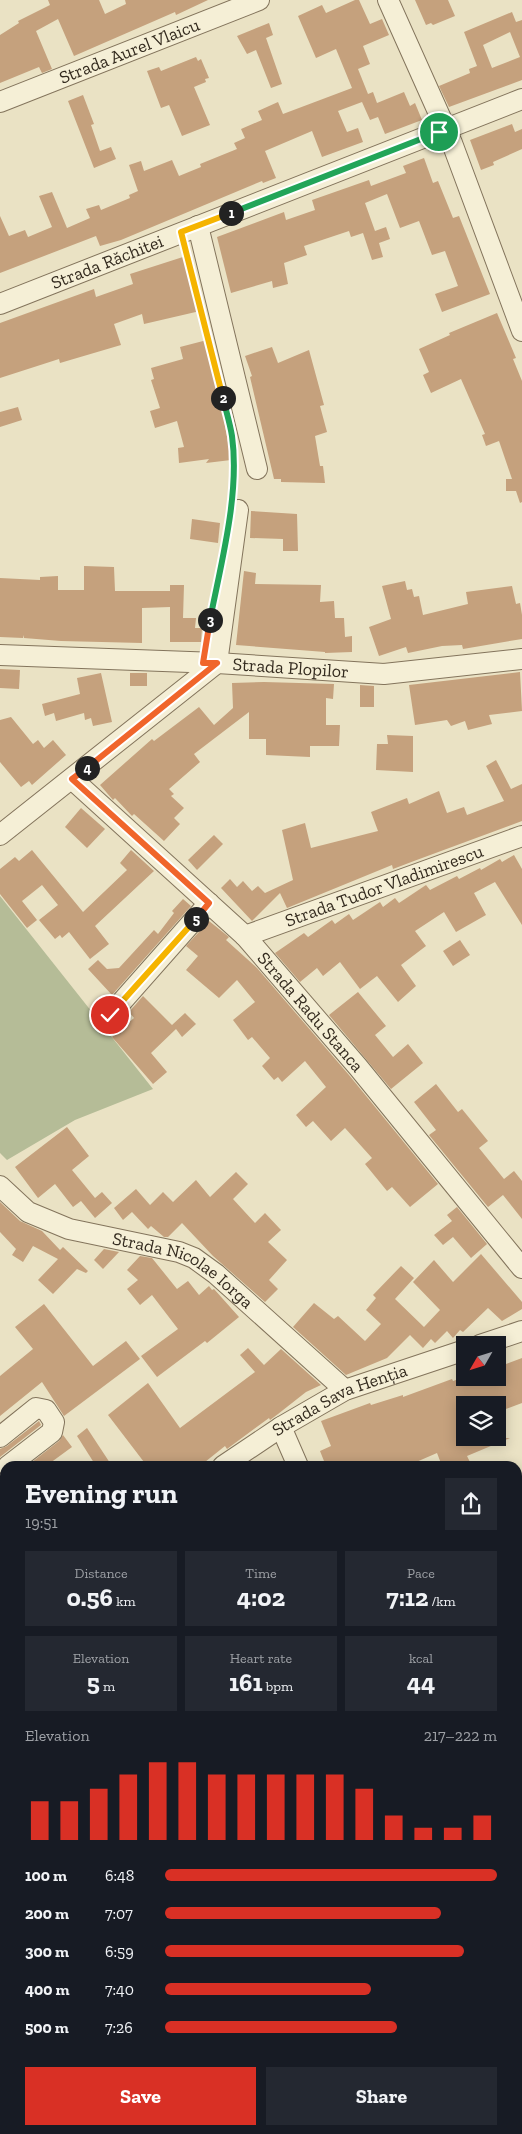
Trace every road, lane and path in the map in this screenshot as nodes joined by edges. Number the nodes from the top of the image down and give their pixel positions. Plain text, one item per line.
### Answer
1 (259, 0) edge
2 (388, 0) edge
3 (522, 99) edge
4 (0, 102) edge
5 (447, 128) junction
6 (198, 226) junction
7 (0, 304) edge
8 (522, 331) edge
9 (232, 446) dead end
10 (256, 469) dead end
11 (234, 506) joint
12 (0, 655) edge
13 (522, 659) edge
14 (217, 663) junction
15 (72, 779) junction
16 (0, 835) edge
17 (522, 836) edge
18 (209, 903) junction
19 (245, 936) junction
20 (110, 1015) dead end
21 (0, 1186) edge
22 (522, 1268) edge
23 (522, 1331) edge
24 (506, 1336) edge
25 (456, 1353) edge
26 (345, 1390) junction
27 (281, 1427) junction
28 (0, 1437) edge
29 (14, 1461) edge
30 (230, 1461) edge
31 (296, 1461) edge

1 - 4 street, Strada Aurel Vlaicu
2 - 5 street
3 - 5 street, Strada Răchitei
5 - 6 street, Strada Răchitei
5 - 8 street
6 - 7 street, Strada Răchitei
6 - 10 street
9 - 11 path
11 - 14 street
12 - 14 street, Strada Plopilor
13 - 14 street, Strada Plopilor
14 - 15 street
15 - 16 street
15 - 18 street, Strada Radu Stanca
17 - 19 street, Strada Tudor Vladimirescu
18 - 19 street, Strada Radu Stanca
18 - 20 street
19 - 22 street, Strada Radu Stanca
21 - 26 street, Strada Nicolae Iorga
23 - 24 street
25 - 26 street, Strada Sava Henția
26 - 27 street, Strada Sava Henția
27 - 30 street, Strada Sava Henția
27 - 31 street
28 - 29 street

